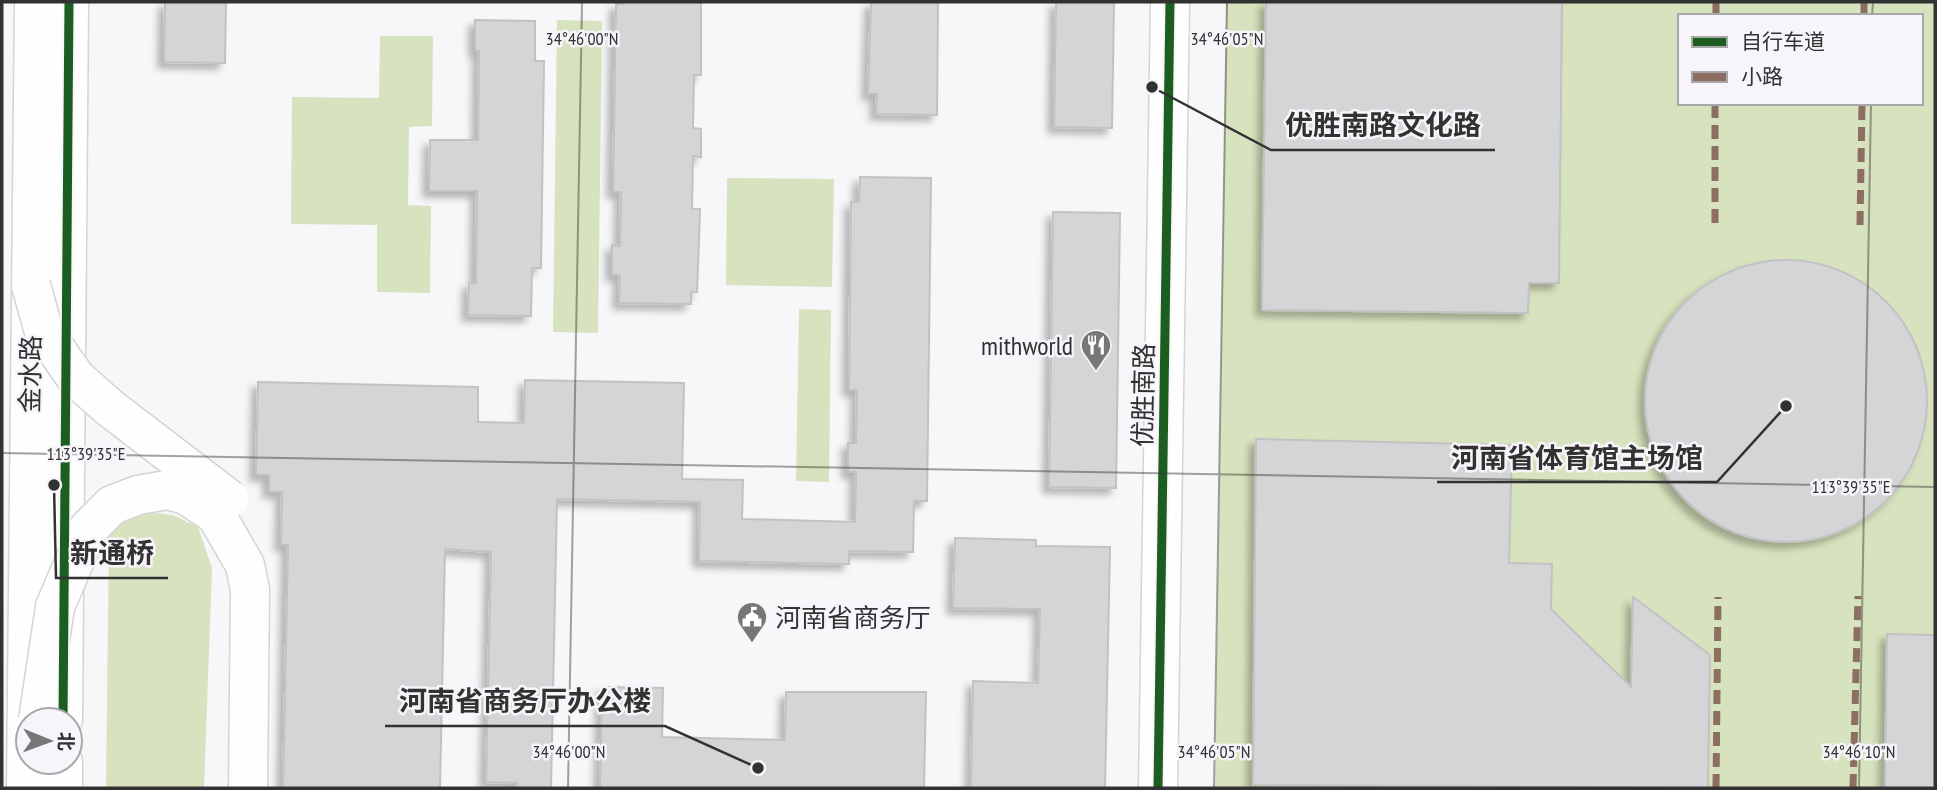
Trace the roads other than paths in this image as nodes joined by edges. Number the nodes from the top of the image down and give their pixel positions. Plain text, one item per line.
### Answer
1 (34, 2) edge
2 (69, 2) edge
3 (1170, 2) edge
4 (31, 285) junction
5 (250, 590) junction
6 (40, 706) edge
7 (64, 706) edge
8 (27, 788) edge
9 (248, 788) edge
10 (1158, 788) edge

1 - 4 main road, 金水路
2 - 7 main road
3 - 10 main road, 优胜南路
4 - 5 main road, bridge
4 - 8 main road, 金水路, bridge
5 - 6 main road, bridge
5 - 9 main road

